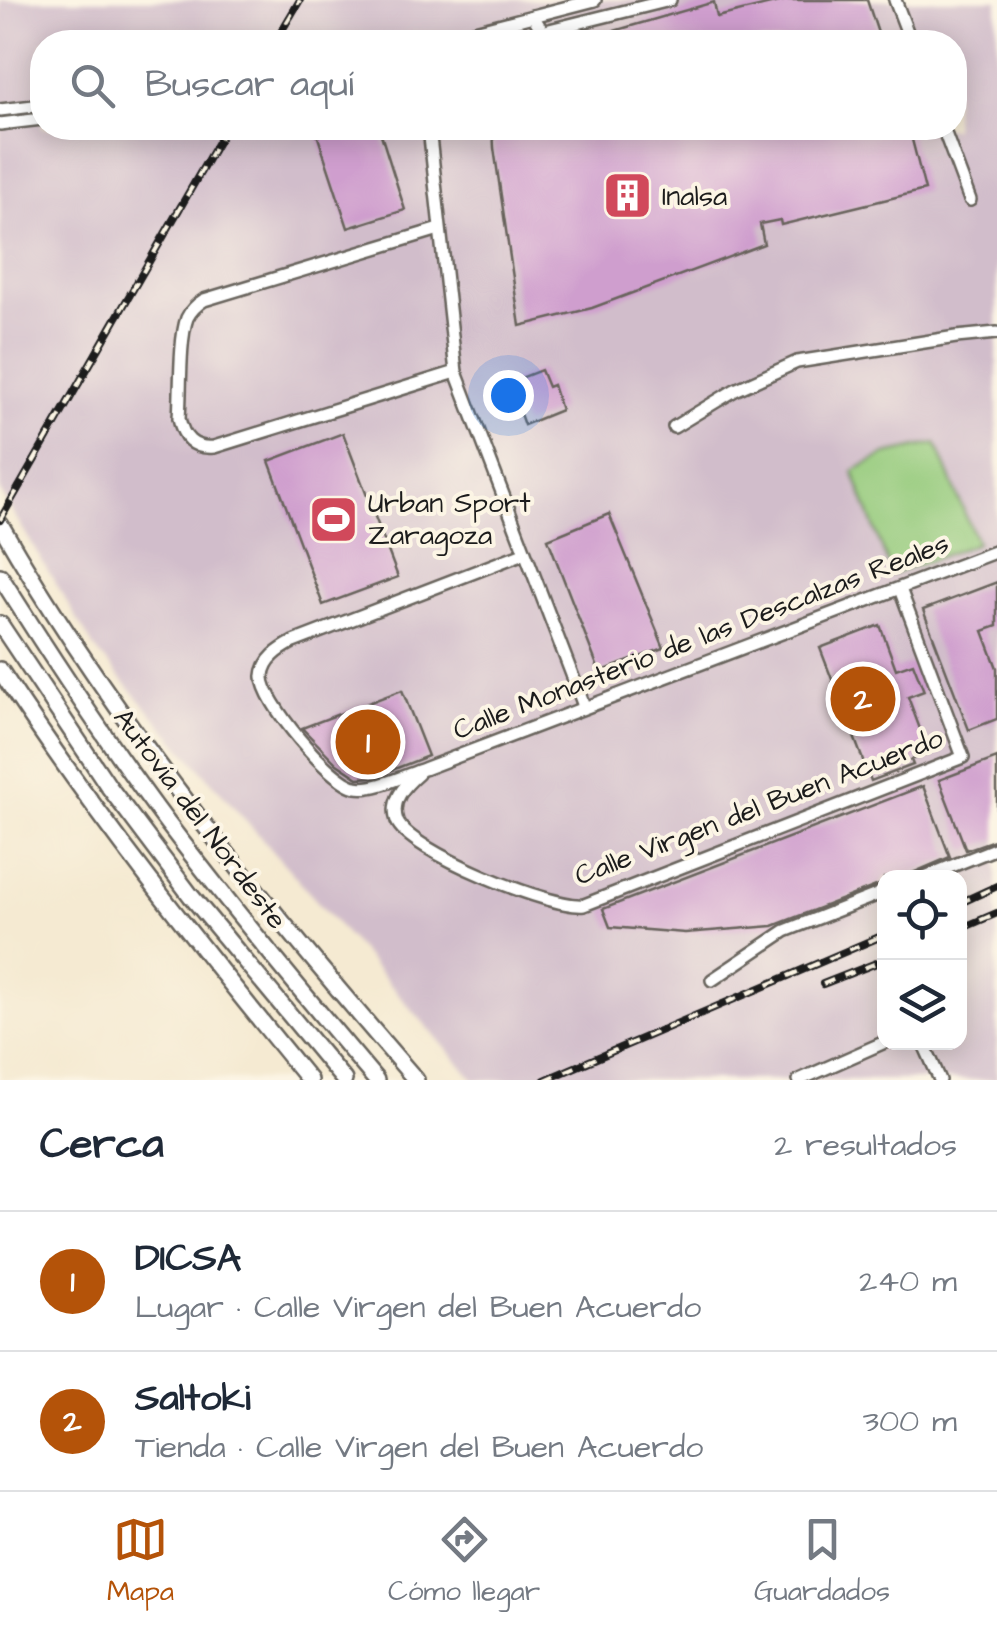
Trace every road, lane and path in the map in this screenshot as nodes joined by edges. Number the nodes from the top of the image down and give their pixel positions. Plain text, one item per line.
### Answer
1 (595, 0) edge
2 (670, 0) edge
3 (895, 0) edge
4 (533, 16) junction
5 (479, 30) edge
6 (539, 30) edge
7 (570, 30) edge
8 (906, 30) edge
9 (30, 106) edge
10 (0, 110) edge
11 (30, 120) edge
12 (0, 124) edge
13 (430, 140) edge
14 (948, 140) edge
15 (970, 200) dead end
16 (439, 230) junction
17 (997, 333) edge
18 (456, 372) junction
19 (674, 426) dead end
20 (0, 524) edge
21 (997, 551) edge
22 (524, 553) junction
23 (0, 576) edge
24 (900, 589) junction
25 (0, 624) edge
26 (0, 670) edge
27 (584, 706) junction
28 (424, 769) junction
29 (997, 848) edge
30 (942, 870) edge
31 (877, 895) edge
32 (712, 980) dead end
33 (877, 1046) edge
34 (927, 1050) edge
35 (309, 1080) edge
36 (344, 1080) edge
37 (376, 1080) edge
38 (416, 1080) edge
39 (799, 1080) edge
40 (940, 1080) edge

1 - 4 street
2 - 7 street
3 - 8 street
4 - 5 street
4 - 6 street
9 - 10 street
11 - 12 street
13 - 16 street
14 - 15 street
16 - 18 street
16 - 18 street
17 - 19 street
18 - 22 street
20 - 38 highway
21 - 24 street, Calle Monasterio de las Descalzas Reales
22 - 27 street
22 - 28 street
23 - 37 highway, Autovía del Nordeste
24 - 27 street, Calle Monasterio de las Descalzas Reales
24 - 28 street, Calle Virgen del Buen Acuerdo
25 - 36 highway, Autovía del Nordeste
26 - 35 highway
27 - 28 street, Calle Monasterio de las Descalzas Reales
29 - 30 street
31 - 32 street
33 - 39 street
34 - 40 street

